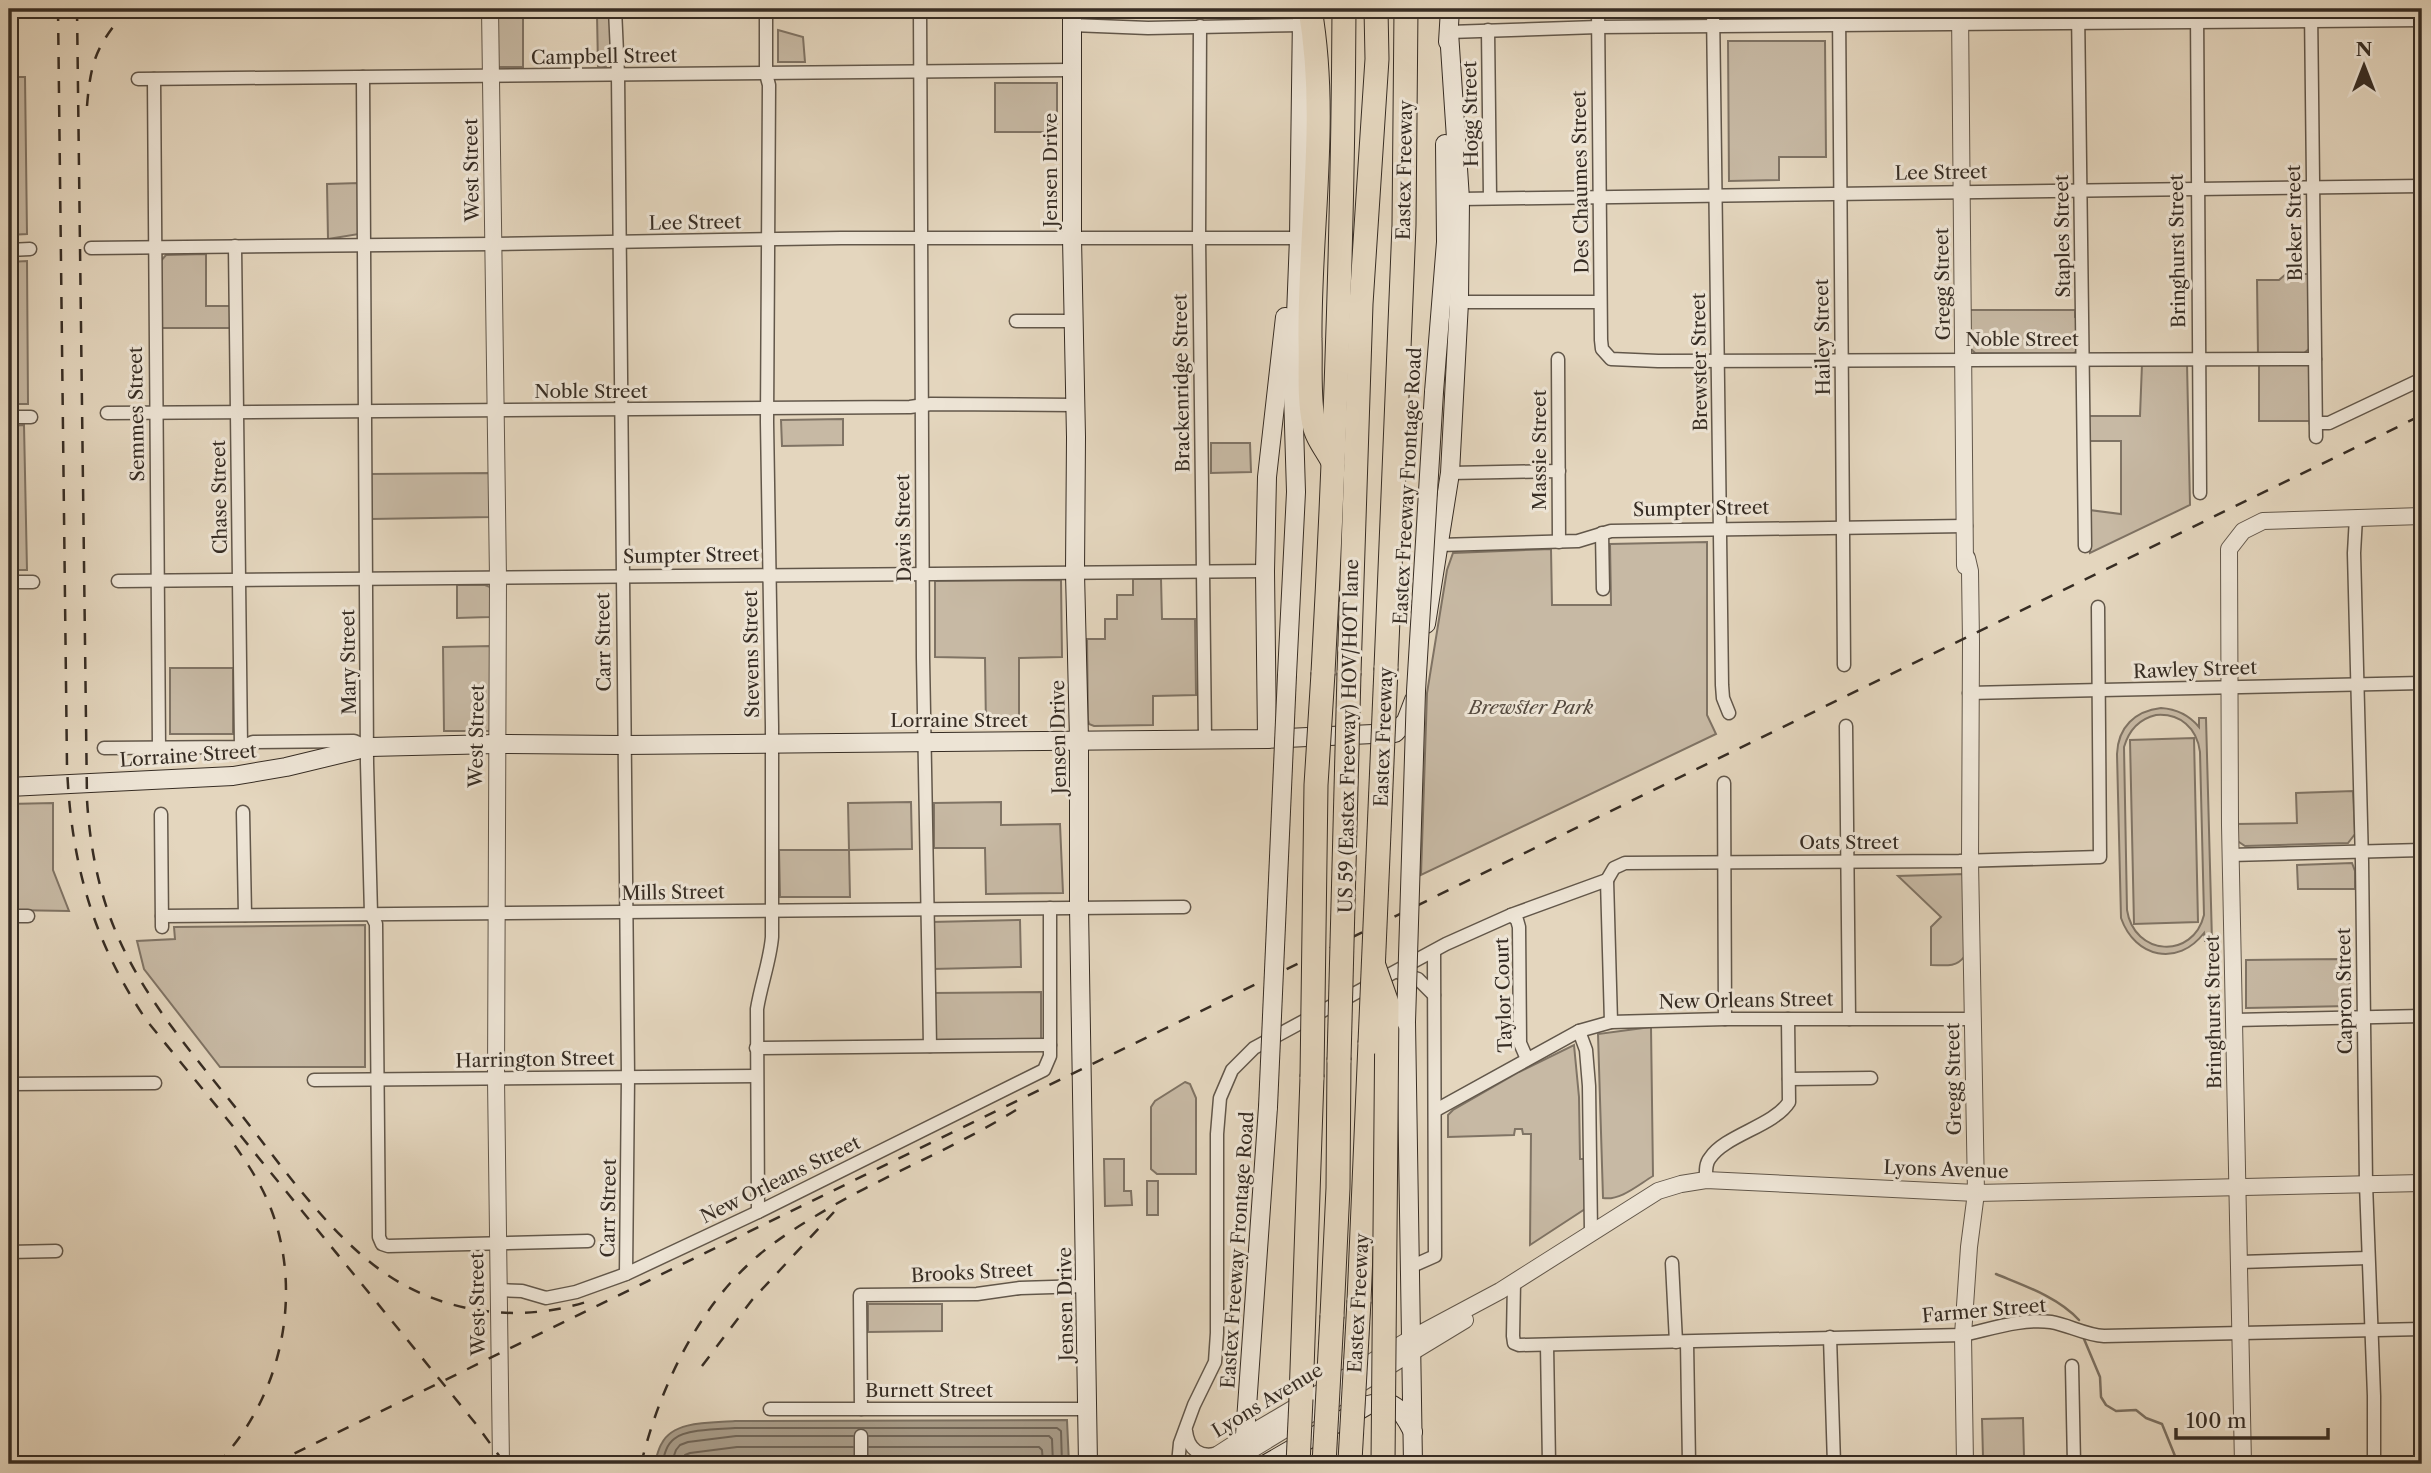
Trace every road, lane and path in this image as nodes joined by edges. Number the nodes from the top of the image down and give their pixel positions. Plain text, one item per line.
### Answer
1 (490, 9) edge
2 (615, 9) edge
3 (766, 9) edge
4 (920, 9) edge
5 (1344, 9) edge
6 (1376, 9) edge
7 (1406, 9) edge
8 (1450, 9) edge
9 (1598, 9) edge
10 (1713, 9) edge
11 (1839, 9) edge
12 (2078, 9) edge
13 (1305, 14) edge
14 (2197, 15) edge
15 (2311, 15) edge
16 (1072, 17) edge
17 (1960, 17) edge
18 (2422, 20) edge
19 (2078, 24) junction
20 (1200, 26) junction
21 (1713, 26) junction
22 (1839, 26) junction
23 (1598, 27) junction
24 (1488, 30) junction
25 (1449, 32) junction
26 (1070, 70) junction
27 (920, 72) junction
28 (766, 74) junction
29 (618, 75) junction
30 (491, 76) junction
31 (363, 77) junction
32 (138, 79) dead end
33 (154, 79) junction
34 (2422, 186) edge
35 (2197, 188) junction
36 (2313, 189) junction
37 (2081, 190) junction
38 (1962, 191) junction
39 (1840, 193) junction
40 (1715, 195) junction
41 (1598, 196) junction
42 (1490, 197) junction
43 (1460, 198) junction
44 (1072, 238) junction
45 (1199, 238) junction
46 (1298, 238) junction
47 (921, 239) junction
48 (769, 240) junction
49 (619, 242) junction
50 (492, 244) junction
51 (235, 246) junction
52 (364, 246) junction
53 (153, 247) junction
54 (91, 248) dead end
55 (30, 249) dead end
56 (9, 250) edge
57 (1459, 302) junction
58 (1600, 302) junction
59 (1016, 321) dead end
60 (1073, 321) junction
61 (1605, 355) joint
62 (1558, 359) dead end
63 (1841, 359) junction
64 (1965, 359) junction
65 (2083, 359) junction
66 (2199, 359) junction
67 (2315, 359) junction
68 (1718, 360) junction
69 (2422, 379) edge
70 (1075, 405) junction
71 (922, 407) junction
72 (767, 408) junction
73 (621, 410) junction
74 (495, 411) junction
75 (365, 412) junction
76 (107, 413) dead end
77 (155, 413) junction
78 (237, 413) junction
79 (9, 417) edge
80 (31, 417) dead end
81 (1335, 465) junction
82 (1559, 471) junction
83 (1450, 473) junction
84 (2200, 493) dead end
85 (2422, 516) edge
86 (2356, 517) junction
87 (1966, 526) junction
88 (1843, 527) junction
89 (1720, 529) junction
90 (1602, 533) junction
91 (1559, 542) junction
92 (1439, 545) junction
93 (2085, 546) dead end
94 (1203, 572) junction
95 (1265, 572) junction
96 (1075, 573) junction
97 (923, 574) junction
98 (769, 576) junction
99 (622, 577) junction
100 (498, 578) junction
101 (366, 579) junction
102 (240, 580) junction
103 (118, 581) dead end
104 (157, 581) junction
105 (9, 582) edge
106 (33, 582) dead end
107 (1603, 589) dead end
108 (2098, 607) dead end
109 (1844, 666) dead end
110 (2422, 683) edge
111 (2356, 684) junction
112 (2230, 688) junction
113 (2099, 691) junction
114 (1969, 693) junction
115 (1729, 712) dead end
116 (1846, 726) dead end
117 (1205, 739) junction
118 (1267, 739) junction
119 (1079, 740) junction
120 (925, 741) junction
121 (772, 743) junction
122 (497, 744) junction
123 (623, 745) junction
124 (241, 747) junction
125 (369, 747) junction
126 (104, 748) dead end
127 (159, 748) junction
128 (1724, 782) dead end
129 (9, 787) edge
130 (243, 812) dead end
131 (162, 814) dead end
132 (2422, 850) edge
133 (2361, 851) junction
134 (2230, 855) junction
135 (1970, 861) junction
136 (1724, 862) junction
137 (1847, 862) junction
138 (1607, 880) junction
139 (1184, 907) dead end
140 (1050, 908) junction
141 (1079, 908) junction
142 (928, 909) junction
143 (771, 911) junction
144 (624, 912) junction
145 (496, 913) junction
146 (371, 914) junction
147 (245, 915) junction
148 (1511, 915) junction
149 (9, 916) edge
150 (28, 916) dead end
151 (1434, 951) junction
152 (1385, 969) junction
153 (1434, 995) junction
154 (2422, 1016) edge
155 (2364, 1017) junction
156 (1725, 1019) junction
157 (1788, 1019) junction
158 (1849, 1019) junction
159 (1973, 1019) junction
160 (2235, 1020) junction
161 (1611, 1022) junction
162 (1579, 1031) junction
163 (1050, 1045) junction
164 (930, 1046) junction
165 (756, 1048) junction
166 (1527, 1059) junction
167 (756, 1076) junction
168 (628, 1077) junction
169 (1871, 1078) dead end
170 (496, 1079) junction
171 (1789, 1079) junction
172 (314, 1080) dead end
173 (376, 1080) junction
174 (155, 1083) dead end
175 (9, 1084) edge
176 (1436, 1110) junction
177 (1706, 1180) junction
178 (2422, 1183) edge
179 (2366, 1184) junction
180 (2236, 1188) junction
181 (1976, 1193) junction
182 (758, 1212) junction
183 (1591, 1232) junction
184 (588, 1241) dead end
185 (497, 1243) junction
186 (56, 1251) dead end
187 (9, 1252) edge
188 (2368, 1258) junction
189 (2240, 1262) junction
190 (1672, 1263) dead end
191 (1410, 1267) junction
192 (626, 1274) junction
193 (1514, 1282) junction
194 (1085, 1286) junction
195 (498, 1290) junction
196 (2422, 1329) edge
197 (2371, 1330) junction
198 (2241, 1332) junction
199 (1963, 1335) junction
200 (1830, 1337) junction
201 (1681, 1342) junction
202 (1547, 1345) junction
203 (1412, 1346) junction
204 (2072, 1366) dead end
205 (770, 1409) dead end
206 (861, 1409) junction
207 (1088, 1409) junction
208 (1186, 1431) junction
209 (1413, 1432) junction
210 (861, 1436) dead end
211 (1245, 1437) junction
212 (1234, 1459) edge
213 (1350, 1463) edge
214 (501, 1464) edge
215 (861, 1464) edge
216 (1088, 1464) edge
217 (1178, 1464) edge
218 (1203, 1464) edge
219 (1266, 1464) edge
220 (1298, 1464) edge
221 (1324, 1464) edge
222 (1383, 1464) edge
223 (1413, 1464) edge
224 (1549, 1464) edge
225 (1689, 1464) edge
226 (1834, 1464) edge
227 (1965, 1464) edge
228 (2074, 1464) edge
229 (2243, 1464) edge
230 (2375, 1464) edge

1 - 30 street, West Street
2 - 29 street, Carr Street
3 - 28 street, Stevens Street
4 - 27 street, Davis Street
5 - 81 highway
6 - 221 highway, US 59 (Eastex Freeway) HOV/HOT lane, bridge
7 - 152 highway, Eastex Freeway, bridge
8 - 25 main road, Eastex Freeway Frontage Road
9 - 23 street, Des Chaumes Street
10 - 21 street, Brewster Street
11 - 22 street, Hailey Street
12 - 19 street, Staples Street
13 - 20 street
13 - 46 main road
13 - 81 highway
14 - 15 street
14 - 19 street
14 - 35 street, Bringhurst Street
15 - 18 street
15 - 36 street, Bleker Street
16 - 20 street
16 - 26 main road, Jensen Drive
17 - 19 street
17 - 22 street
17 - 38 street, Gregg Street
19 - 37 street, Staples Street
20 - 45 street, Brackenridge Street
21 - 22 street
21 - 23 street
21 - 40 street, Brewster Street
22 - 39 street, Hailey Street
23 - 24 street
23 - 41 street, Des Chaumes Street
24 - 25 street
24 - 42 street, Hogg Street
25 - 43 main road
25 - 191 main road, Eastex Freeway Frontage Road, bridge
26 - 27 street, Campbell Street
26 - 44 main road, Jensen Drive
27 - 28 street, Campbell Street
27 - 47 street, Davis Street
28 - 29 street, Campbell Street
28 - 48 street, Stevens Street
29 - 30 street, Campbell Street
29 - 49 street, Carr Street
30 - 31 street, Campbell Street
30 - 50 street, West Street
31 - 33 street, Campbell Street
31 - 52 street, Mary Street
32 - 33 street, Campbell Street
33 - 53 street, Semmes Street
34 - 36 street, Lee Street
35 - 36 street, Lee Street
35 - 37 street, Lee Street
35 - 66 street, Bringhurst Street
36 - 67 street, Bleker Street
37 - 38 street, Lee Street
37 - 65 street, Staples Street
38 - 39 street, Lee Street
38 - 64 street, Gregg Street
39 - 40 street, Lee Street
39 - 63 street, Hailey Street
40 - 41 street, Lee Street
40 - 68 street, Brewster Street
41 - 42 street, Lee Street
41 - 58 street, Des Chaumes Street
42 - 43 street, Lee Street
43 - 57 main road
44 - 45 street, Lee Street
44 - 47 street, Lee Street
44 - 60 main road, Jensen Drive
45 - 46 street, Lee Street
45 - 94 street, Brackenridge Street
46 - 95 main road
46 - 211 main road, Eastex Freeway Frontage Road, bridge
47 - 48 street, Lee Street
47 - 71 street, Davis Street
48 - 49 street, Lee Street
48 - 72 street, Stevens Street
49 - 50 street, Lee Street
49 - 73 street, Carr Street
50 - 52 street, Lee Street
50 - 74 street, West Street
51 - 52 street, Lee Street
51 - 53 street, Lee Street
51 - 78 street, Chase Street
52 - 75 street, Mary Street
53 - 54 street, Lee Street
53 - 77 street, Semmes Street
55 - 56 street
57 - 58 street
57 - 83 main road
58 - 61 street, Des Chaumes Street
59 - 60 street
60 - 70 main road, Jensen Drive
61 - 68 street, Noble Street
62 - 82 street, Massie Street
63 - 64 street, Noble Street
63 - 68 street, Noble Street
63 - 88 street, Hailey Street
64 - 65 street, Noble Street
64 - 87 street, Gregg Street
65 - 66 street, Noble Street
65 - 93 street, Staples Street
66 - 67 street, Noble Street
66 - 84 street, Bringhurst Street
67 - 69 street, Bleker Street
68 - 89 street, Brewster Street
70 - 71 street, Noble Street
70 - 96 main road, Jensen Drive
71 - 72 street, Noble Street
71 - 97 street, Davis Street
72 - 73 street, Noble Street
72 - 98 street, Stevens Street
73 - 74 street, Noble Street
73 - 99 street, Carr Street
74 - 75 street, Noble Street
74 - 100 street, West Street
75 - 78 street, Noble Street
75 - 101 street, Mary Street
76 - 77 street, Noble Street
77 - 78 street, Noble Street
77 - 104 street, Semmes Street
78 - 102 street, Chase Street
79 - 80 street
81 - 220 highway, bridge
82 - 83 street
82 - 91 street, Massie Street
83 - 92 main road
85 - 86 street
86 - 111 street, Capron Street
86 - 112 street, Bringhurst Street
87 - 88 street, Sumpter Street
87 - 114 street, Gregg Street
88 - 89 street, Sumpter Street
88 - 109 street, Hailey Street
89 - 90 street, Sumpter Street
89 - 115 street, Brewster Street
90 - 91 street, Sumpter Street
90 - 107 street
91 - 92 street, Sumpter Street
92 - 118 main road, Lorraine Street
94 - 95 street, Sumpter Street
94 - 96 street, Sumpter Street
94 - 117 street, Brackenridge Street
95 - 118 main road
96 - 97 street, Sumpter Street
96 - 119 main road, Jensen Drive
97 - 98 street, Sumpter Street
97 - 120 street, Davis Street
98 - 99 street, Sumpter Street
98 - 121 street, Stevens Street
99 - 100 street, Sumpter Street
99 - 123 street, Carr Street
100 - 101 street, Sumpter Street
100 - 122 street, West Street
101 - 102 street, Sumpter Street
101 - 125 street, Mary Street
102 - 104 street, Sumpter Street
102 - 124 street, Chase Street
103 - 104 street, Sumpter Street
104 - 127 street, Semmes Street
105 - 106 street
108 - 113 street
110 - 111 street, Rawley Street
111 - 112 street, Rawley Street
111 - 133 street, Capron Street
112 - 113 street, Rawley Street
112 - 134 street, Bringhurst Street
113 - 114 street, Rawley Street
113 - 135 street, Oats Street
114 - 135 street, Gregg Street
116 - 137 street
117 - 118 main road, Lorraine Street
117 - 119 main road, Lorraine Street
119 - 120 main road, Lorraine Street
119 - 141 main road, Jensen Drive
120 - 121 main road, Lorraine Street
120 - 142 street, Davis Street
121 - 123 main road, Lorraine Street
121 - 143 street, Stevens Street
122 - 123 main road, Lorraine Street
122 - 125 main road, Lorraine Street
122 - 145 street, West Street
123 - 144 street, Carr Street
124 - 125 street, Lorraine Street
124 - 127 street, Lorraine Street
125 - 129 main road, Lorraine Street
125 - 146 street, Mary Street
126 - 127 street, Lorraine Street
128 - 136 street
130 - 147 street
131 - 147 street, Mills Street
132 - 133 street
133 - 134 street
133 - 155 street, Capron Street
134 - 160 street, Bringhurst Street
135 - 137 street, Oats Street
135 - 159 street, Gregg Street
136 - 137 street, Oats Street
136 - 138 street, Oats Street
136 - 156 street
137 - 158 street
138 - 148 street, Taylor Court
138 - 161 street
139 - 141 street, Mills Street
140 - 141 street, Mills Street
140 - 142 street, Mills Street
140 - 163 street
141 - 194 main road, Jensen Drive
142 - 143 street, Mills Street
142 - 164 street, Davis Street
143 - 144 street, Mills Street
143 - 165 street, Stevens Street
144 - 145 street, Mills Street
144 - 168 street, Carr Street
145 - 146 street, Mills Street
145 - 170 street, West Street
146 - 147 street, Mills Street
146 - 173 street, Mary Street
148 - 151 street, Taylor Court
148 - 166 street, Taylor Court
149 - 150 street
151 - 152 street, Eastex Freeway Frontage Road
151 - 153 street
152 - 153 street
152 - 208 street, Eastex Freeway Frontage Road
152 - 213 highway, Eastex Freeway, bridge
152 - 222 highway, bridge
153 - 176 street
154 - 155 street
155 - 160 street
155 - 179 street, Capron Street
156 - 157 street, New Orleans Street
156 - 161 street, New Orleans Street
157 - 158 street, New Orleans Street
157 - 171 street
158 - 159 street, New Orleans Street
159 - 181 street, Gregg Street
160 - 180 street, Bringhurst Street
161 - 162 street, New Orleans Street
162 - 166 street, New Orleans Street
162 - 183 street
163 - 164 street
163 - 182 street, New Orleans Street
164 - 165 street
165 - 167 street, Stevens Street
166 - 176 street, Taylor Court
167 - 168 street, Harrington Street
167 - 182 street, Stevens Street
168 - 170 street, Harrington Street
168 - 192 street, Carr Street
169 - 171 street
170 - 173 street, Harrington Street
170 - 185 street, West Street
171 - 177 street
172 - 173 street, Harrington Street
173 - 185 street, Mary Street
174 - 175 street
176 - 191 street
177 - 181 street, Lyons Avenue
177 - 183 street, Lyons Avenue
178 - 179 street, Lyons Avenue
179 - 180 street, Lyons Avenue
179 - 188 street, Capron Street
180 - 181 street, Lyons Avenue
180 - 189 street, Bringhurst Street
181 - 199 street, Gregg Street
182 - 192 street, New Orleans Street
183 - 193 street, Lyons Avenue
184 - 185 street
185 - 195 street, West Street
186 - 187 street
188 - 189 street
188 - 197 street, Capron Street
189 - 198 street, Bringhurst Street
190 - 201 street
191 - 203 main road, Eastex Freeway Frontage Road
192 - 195 street, New Orleans Street
193 - 202 street, Farmer Street
193 - 203 street, Lyons Avenue
194 - 206 street, Brooks Street
194 - 207 main road, Jensen Drive
195 - 214 street, West Street
196 - 197 street, Farmer Street
197 - 198 street, Farmer Street
197 - 230 street, Capron Street
198 - 199 street, Farmer Street
198 - 229 street, Bringhurst Street
199 - 200 street, Farmer Street
199 - 227 street, Gregg Street
200 - 201 street, Farmer Street
200 - 226 street
201 - 202 street, Farmer Street
201 - 225 street
202 - 224 street
203 - 209 main road, Eastex Freeway Frontage Road
203 - 211 street, Lyons Avenue
203 - 212 street, Lyons Avenue
204 - 228 street
205 - 206 street, Burnett Street
206 - 207 street, Burnett Street
207 - 216 main road, Jensen Drive
208 - 212 street
208 - 217 street, Eastex Freeway Frontage Road
209 - 219 main road
209 - 223 main road, Eastex Freeway Frontage Road
210 - 215 street
211 - 212 main road, Eastex Freeway Frontage Road
211 - 212 street, Lyons Avenue
212 - 218 street, Lyons Avenue

